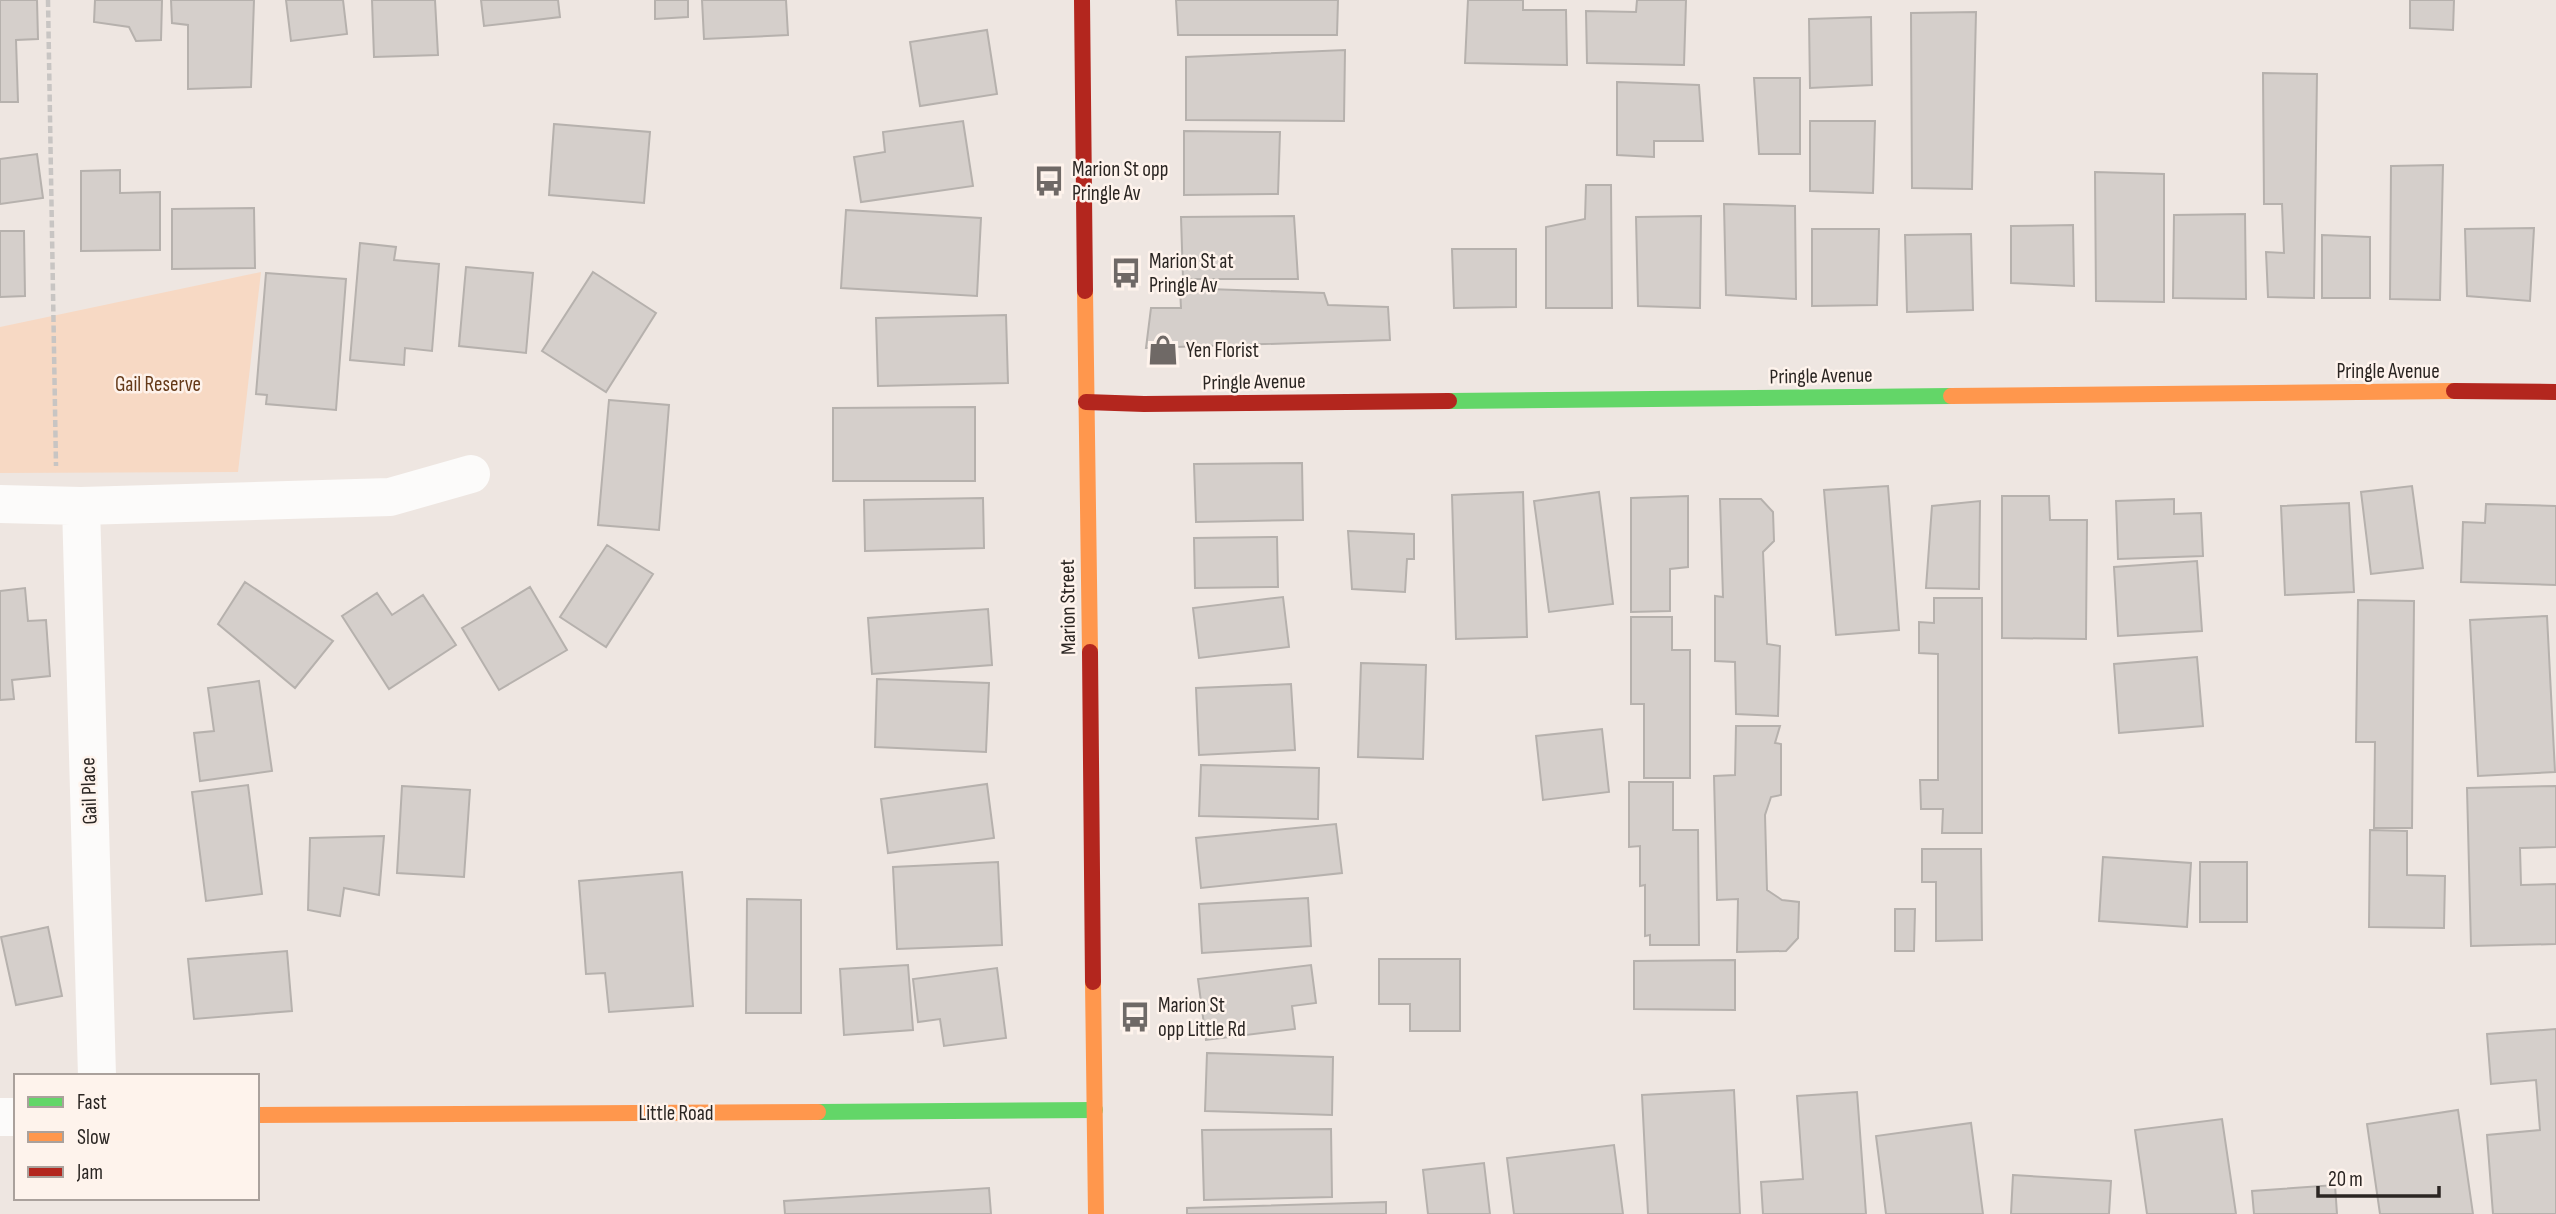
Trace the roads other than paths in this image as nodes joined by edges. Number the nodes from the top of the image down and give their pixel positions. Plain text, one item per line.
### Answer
1 (1082, 0) edge
2 (2556, 392) edge
3 (1086, 402) junction
4 (471, 474) dead end
5 (0, 505) edge
6 (69, 506) junction
7 (97, 1074) edge
8 (1095, 1110) junction
9 (259, 1115) edge
10 (1096, 1214) edge

1 - 3 street, Marion Street
2 - 3 street, Pringle Avenue
3 - 8 street, Marion Street
4 - 6 street
5 - 6 street
6 - 7 street, Gail Place
8 - 9 street, Little Road
8 - 10 street, Marion Street

